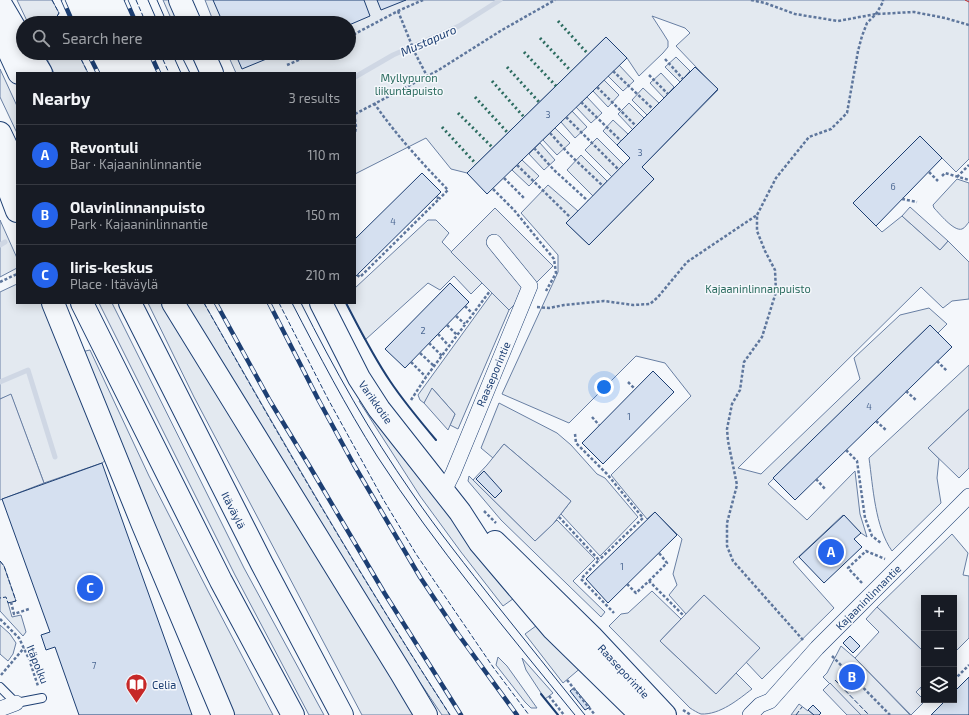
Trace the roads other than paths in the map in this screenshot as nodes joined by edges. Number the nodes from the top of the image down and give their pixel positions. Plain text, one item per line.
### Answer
1 (180, 0) edge
2 (0, 3) edge
3 (187, 16) edge
4 (16, 30) edge
5 (0, 32) edge
6 (33, 60) edge
7 (206, 60) edge
8 (18, 72) edge
9 (40, 72) edge
10 (212, 72) edge
11 (0, 133) edge
12 (0, 166) edge
13 (16, 167) edge
14 (16, 208) edge
15 (494, 242) dead end
16 (54, 304) edge
17 (82, 304) edge
18 (131, 304) edge
19 (174, 304) edge
20 (322, 304) edge
21 (444, 491) junction
22 (969, 496) edge
23 (460, 512) junction
24 (0, 687) edge
25 (42, 698) road end
26 (770, 708) edge
27 (0, 709) edge
28 (15, 709) edge
29 (675, 713) edge
30 (223, 715) edge
31 (293, 715) edge
32 (342, 715) edge
33 (426, 715) edge
34 (641, 715) edge
35 (750, 715) edge

1 - 3 main road
2 - 4 main road
5 - 8 main road
6 - 9 main road
7 - 10 main road
11 - 13 main road
12 - 14 main road
15 - 21 street, Raaseporintie
16 - 30 main road
17 - 31 main road
18 - 32 main road, Itäväylä
19 - 33 main road
20 - 21 main road, Varikkotie
21 - 23 main road, Raaseporintie
22 - 26 street, Kajaaninlinnantie
23 - 29 main road, Raaseporintie
23 - 34 main road, Raaseporintie
24 - 28 lane
25 - 28 lane
26 - 35 street, Kajaaninlinnantie
27 - 28 street

